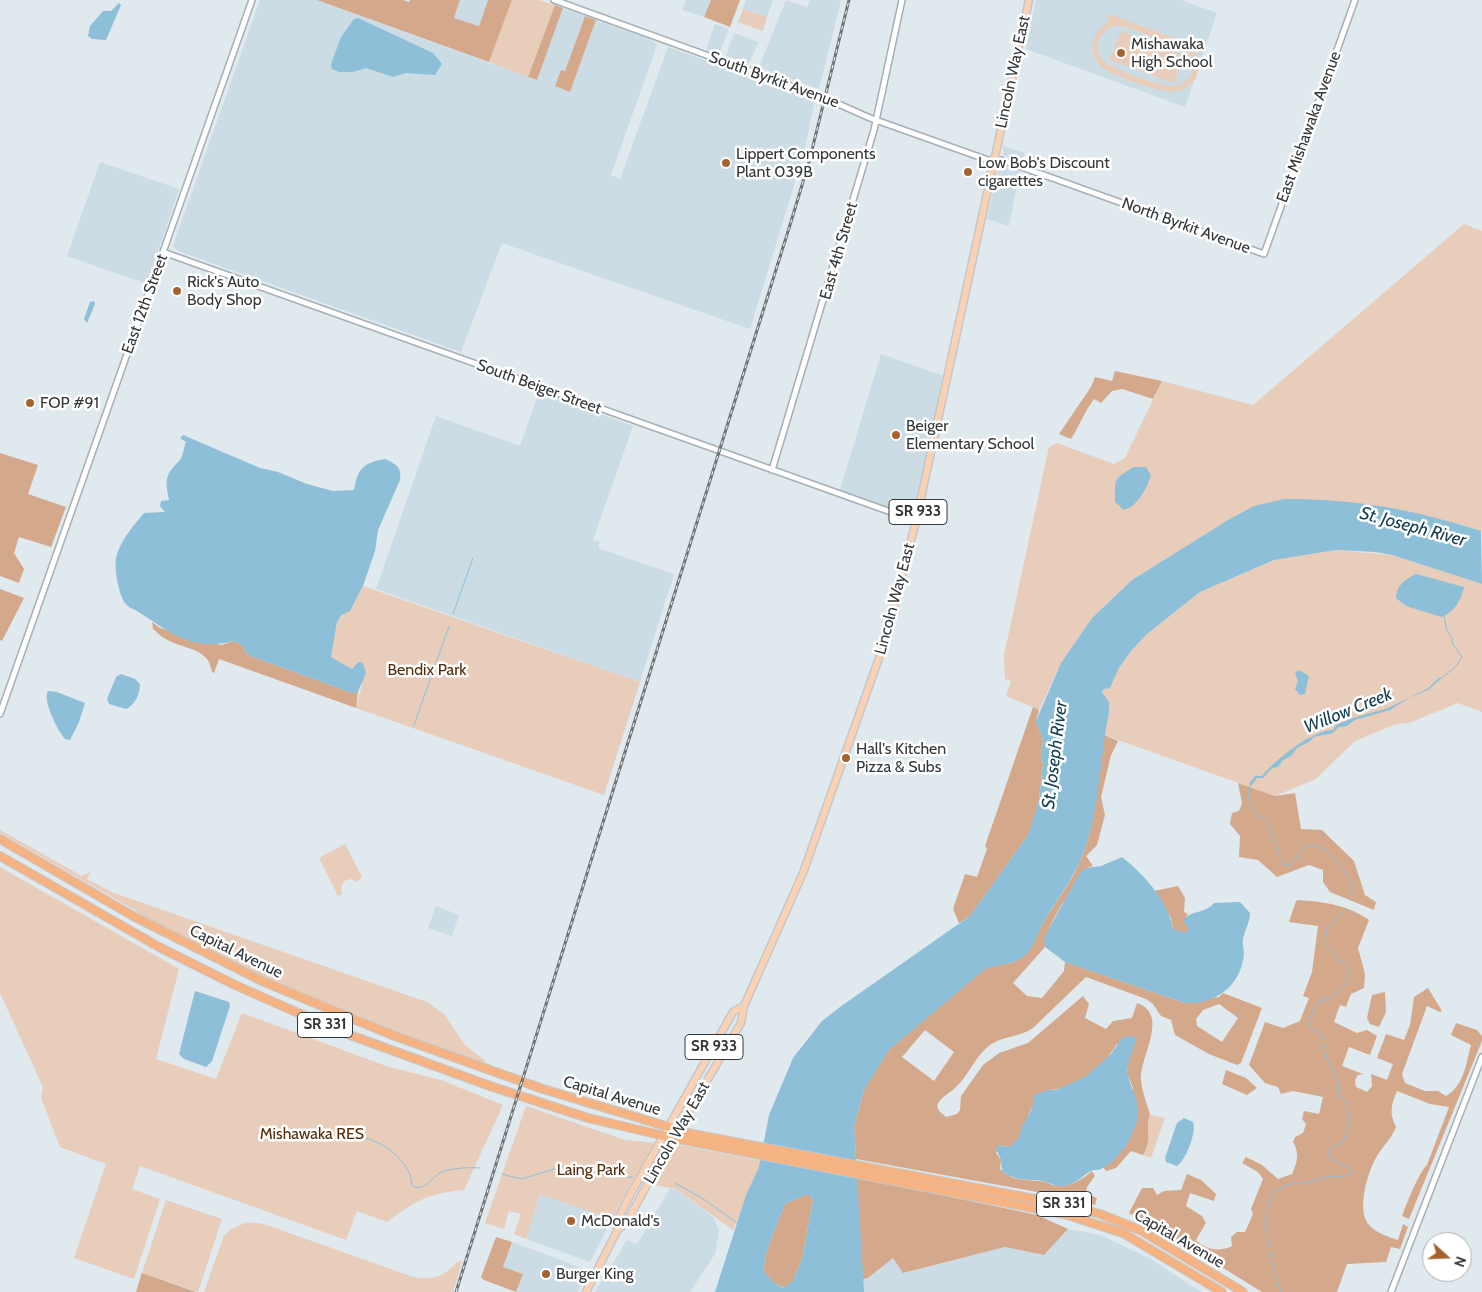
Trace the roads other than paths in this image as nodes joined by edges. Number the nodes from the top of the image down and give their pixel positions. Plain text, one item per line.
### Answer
1 (252, 0) edge
2 (554, 0) edge
3 (902, 0) edge
4 (1029, 0) edge
5 (1355, 0) edge
6 (876, 120) junction
7 (994, 160) junction
8 (164, 252) junction
9 (1264, 254) joint
10 (772, 470) junction
11 (916, 520) junction
12 (0, 714) edge
13 (0, 839) edge
14 (0, 856) edge
15 (744, 1006) junction
16 (1482, 1057) edge
17 (669, 1127) junction
18 (678, 1129) junction
19 (669, 1137) junction
20 (753, 1150) junction
21 (866, 1171) junction
22 (617, 1231) junction
23 (586, 1292) edge
24 (1222, 1292) edge
25 (1242, 1292) edge
26 (1391, 1292) edge

1 - 8 street, East 12th Street
2 - 6 street, South Byrkit Avenue
3 - 6 street, East 4th Street
4 - 7 main road, Lincoln Way East / SR 933
5 - 9 street, East Mishawaka Avenue
6 - 7 street, South Byrkit Avenue
6 - 10 street, East 4th Street
7 - 9 street, North Byrkit Avenue
7 - 11 main road, Lincoln Way East / SR 933
8 - 10 street, South Beiger Street
8 - 12 street, East 12th Street
10 - 11 street, South Beiger Street
11 - 15 main road, Lincoln Way East / SR 933
13 - 17 highway, Capital Avenue / SR 331
14 - 19 highway, Capital Avenue / SR 331
15 - 17 main road, Lincoln Way East / SR 933
15 - 18 main road, Lincoln Way East / SR 933
16 - 26 street
17 - 18 highway, Capital Avenue / SR 331
17 - 19 main road, Lincoln Way East / SR 933
18 - 19 main road, Lincoln Way East / SR 933
18 - 20 highway, Capital Avenue / SR 331
19 - 20 highway, Capital Avenue / SR 331
19 - 22 main road, Lincoln Way East / SR 933
19 - 22 main road, Lincoln Way East / SR 933
20 - 21 highway, Capital Avenue / SR 331
21 - 24 highway, Capital Avenue / SR 331
21 - 25 highway, Capital Avenue / SR 331
22 - 23 main road, Lincoln Way East / SR 933

